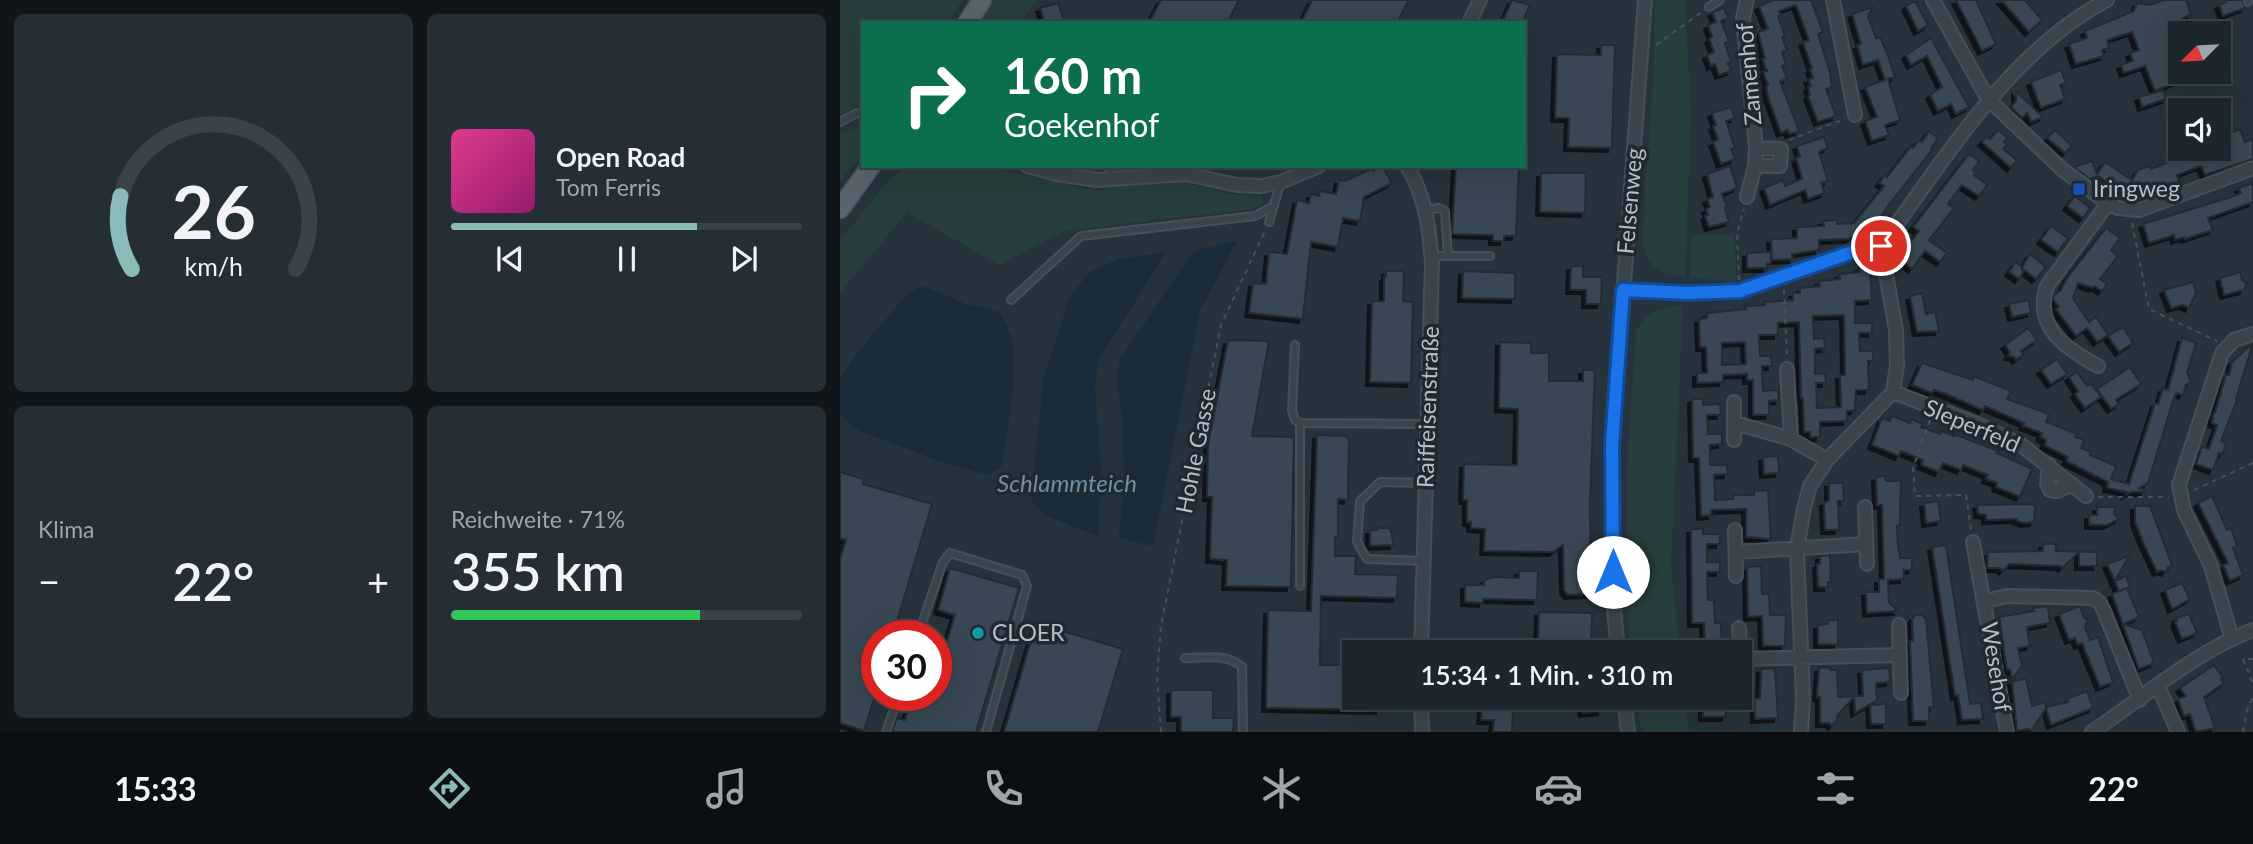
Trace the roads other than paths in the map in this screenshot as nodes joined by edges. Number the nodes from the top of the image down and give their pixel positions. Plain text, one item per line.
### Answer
1 (982, 0) edge
2 (1480, 0) edge
3 (1645, 0) edge
4 (1720, 0) edge
5 (1747, 0) edge
6 (1833, 0) edge
7 (1933, 0) edge
8 (2107, 0) edge
9 (1709, 7) road end
10 (968, 21) edge
11 (1470, 21) edge
12 (1989, 99) junction
13 (861, 113) edge
14 (1855, 116) road end
15 (840, 122) edge
16 (1756, 148) junction
17 (1755, 166) junction
18 (870, 168) edge
19 (1034, 168) edge
20 (1314, 168) edge
21 (1408, 168) edge
22 (2253, 168) edge
23 (1111, 173) edge
24 (1281, 182) junction
25 (1747, 197) road end
26 (2108, 203) junction
27 (1274, 206) junction
28 (840, 209) edge
29 (1427, 210) junction
30 (1269, 222) road end
31 (1881, 246) junction
32 (1432, 256) junction
33 (1448, 256) junction
34 (1490, 256) dead end
35 (1623, 290) junction
36 (1011, 300) dead end
37 (2253, 334) edge
38 (1295, 345) dead end
39 (2098, 366) dead end
40 (1787, 369) road end
41 (1893, 391) junction
42 (1734, 402) dead end
43 (1300, 423) junction
44 (1735, 423) junction
45 (1428, 424) junction
46 (1791, 439) junction
47 (1734, 440) dead end
48 (1827, 460) junction
49 (2049, 465) junction
50 (1426, 482) junction
51 (2072, 484) junction
52 (2086, 496) dead end
53 (1866, 507) dead end
54 (1735, 530) dead end
55 (1973, 542) road end
56 (1866, 544) junction
57 (1797, 549) junction
58 (1736, 552) junction
59 (1424, 561) junction
60 (1867, 564) dead end
61 (1737, 576) dead end
62 (1300, 586) dead end
63 (1985, 601) junction
64 (923, 620) edge
65 (1899, 625) dead end
66 (1739, 628) dead end
67 (2253, 630) edge
68 (2232, 639) junction
69 (1422, 640) edge
70 (1617, 640) edge
71 (1740, 640) edge
72 (1900, 655) junction
73 (1185, 658) dead end
74 (1800, 658) junction
75 (1752, 659) edge
76 (2158, 686) junction
77 (1901, 693) dead end
78 (2140, 700) junction
79 (1421, 710) edge
80 (1625, 710) edge
81 (893, 711) edge
82 (886, 732) edge
83 (986, 732) edge
84 (1243, 732) edge
85 (1422, 732) edge
86 (1628, 732) edge
87 (1801, 732) edge
88 (2007, 732) edge
89 (2092, 732) edge
90 (2178, 732) edge

1 - 10 main road
2 - 11 street
3 - 35 street, Felsenweg
4 - 9 lane
5 - 16 street, Zamenhof
6 - 14 street
7 - 12 street
8 - 12 street
12 - 26 street
12 - 31 street
13 - 15 lane
16 - 17 street, Zamenhof
16 - 17 street, Zamenhof
17 - 25 street, Zamenhof
18 - 28 main road
19 - 23 street
20 - 24 street
21 - 29 street, Raiffeisenstraße
22 - 26 street
23 - 24 street
24 - 27 lane
26 - 39 street
27 - 30 lane
27 - 36 lane
29 - 32 street, Raiffeisenstraße
29 - 33 lane
31 - 35 street
31 - 41 street
32 - 33 lane
32 - 45 street, Raiffeisenstraße
33 - 34 lane
35 - 70 street, Felsenweg
37 - 68 street
38 - 43 lane
40 - 46 street
41 - 48 street
41 - 49 street, Sleperfeld
42 - 44 street
43 - 45 lane
43 - 62 lane
44 - 46 street
44 - 47 street
45 - 50 street, Raiffeisenstraße
46 - 48 street
48 - 57 street
49 - 51 street, Sleperfeld
49 - 51 street, Sleperfeld
50 - 59 street, Raiffeisenstraße
50 - 59 lane
51 - 52 street, Sleperfeld
53 - 56 street
54 - 58 street
55 - 63 street, Wesehof
56 - 57 street
56 - 60 street
57 - 58 street
57 - 74 street
58 - 61 street
59 - 69 street, Raiffeisenstraße
63 - 78 street, Wesehof
63 - 88 street, Wesehof
64 - 83 lane
65 - 72 street
66 - 71 street
67 - 68 street
68 - 76 street
72 - 74 street
72 - 77 street
73 - 84 lane
74 - 75 street
74 - 87 street
76 - 78 street
76 - 90 street
78 - 89 street
79 - 85 street
80 - 86 street
81 - 82 lane

